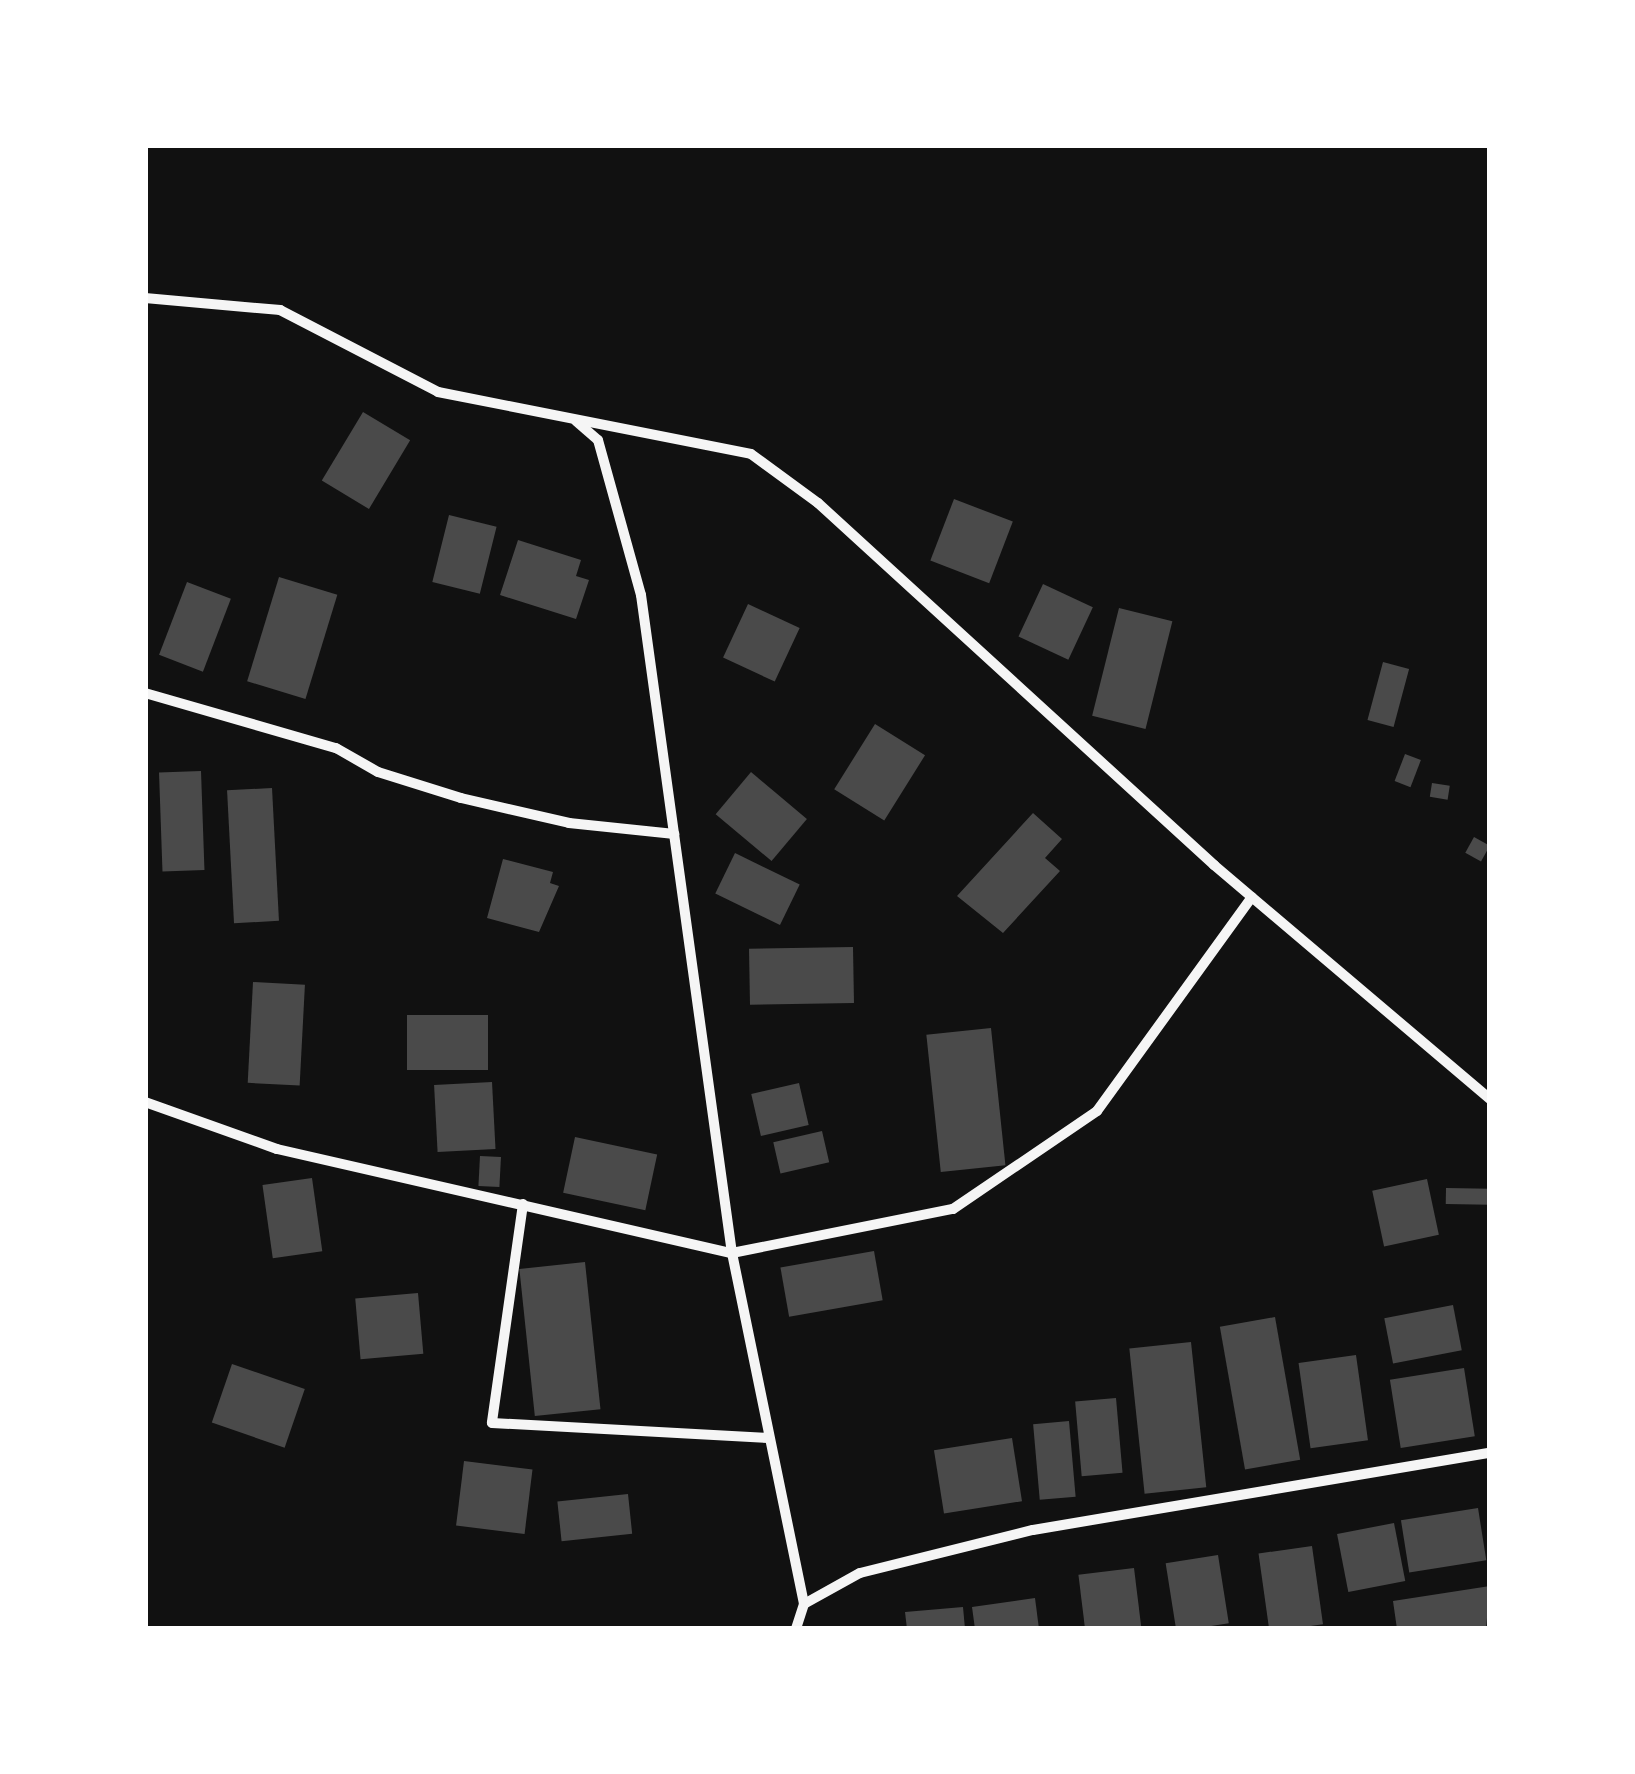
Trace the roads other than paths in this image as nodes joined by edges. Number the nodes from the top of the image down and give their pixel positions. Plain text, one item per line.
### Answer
1 (145, 298) edge
2 (575, 420) junction
3 (145, 693) edge
4 (674, 834) junction
5 (1252, 897) junction
6 (1490, 1098) edge
7 (145, 1102) edge
8 (523, 1204) junction
9 (732, 1254) junction
10 (769, 1438) junction
11 (1490, 1452) edge
12 (804, 1604) junction
13 (796, 1629) edge

1 - 2 street
2 - 4 street
2 - 5 street
3 - 4 street
4 - 9 street
5 - 6 street
5 - 9 street
7 - 8 street
8 - 9 street
8 - 10 street
9 - 10 street
10 - 12 street
11 - 12 street
12 - 13 street

